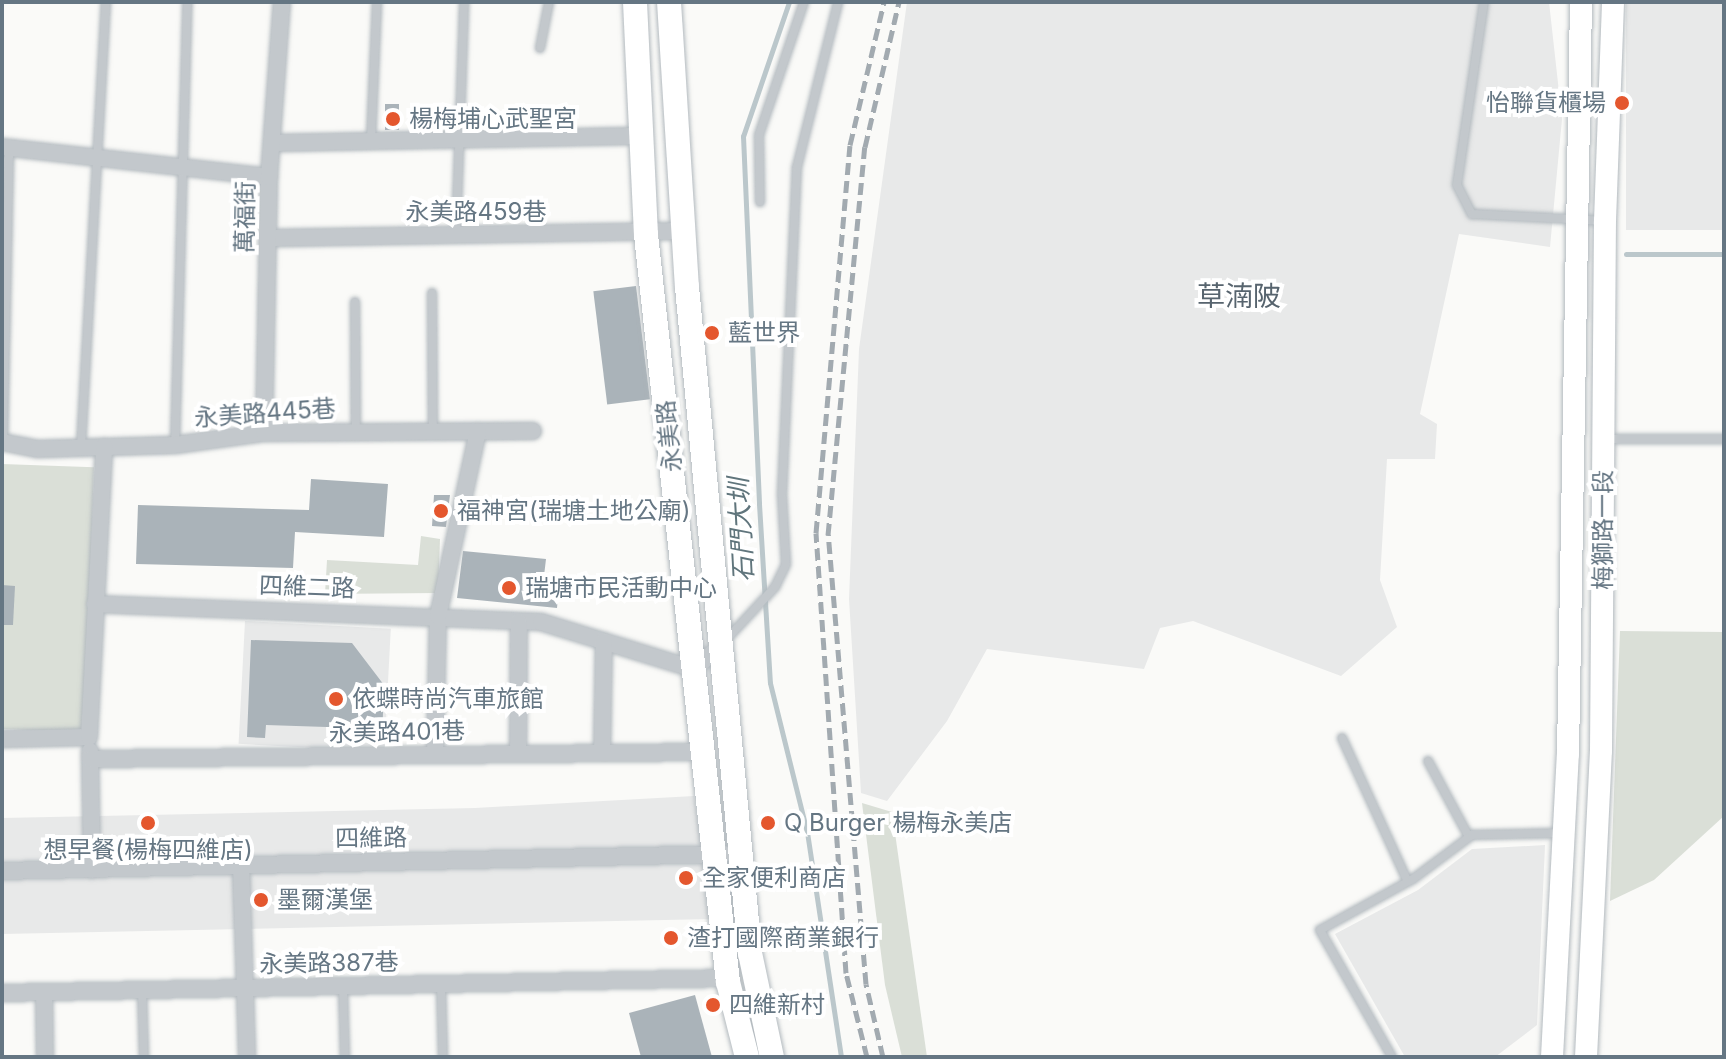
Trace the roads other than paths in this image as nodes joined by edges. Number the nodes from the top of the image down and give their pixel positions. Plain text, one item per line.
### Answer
1 (106, 2) edge
2 (187, 2) edge
3 (282, 2) edge
4 (377, 2) edge
5 (464, 2) edge
6 (549, 2) edge
7 (635, 2) edge
8 (669, 2) edge
9 (804, 2) edge
10 (838, 2) edge
11 (1484, 2) edge
12 (1581, 2) edge
13 (1613, 2) edge
14 (540, 48) dead end
15 (638, 136) junction
16 (457, 139) junction
17 (371, 141) junction
18 (272, 143) junction
19 (6, 148) edge
20 (95, 156) junction
21 (179, 168) junction
22 (269, 177) junction
23 (760, 202) dead end
24 (1575, 221) junction
25 (1605, 221) junction
26 (683, 231) junction
27 (646, 235) junction
28 (456, 236) junction
29 (269, 238) junction
30 (432, 293) dead end
31 (355, 302) dead end
32 (356, 431) junction
33 (478, 431) junction
34 (533, 431) dead end
35 (433, 432) junction
36 (264, 433) junction
37 (1603, 439) junction
38 (1724, 439) edge
39 (3, 442) edge
40 (175, 445) junction
41 (104, 446) junction
42 (81, 447) junction
43 (95, 604) junction
44 (438, 616) junction
45 (519, 622) junction
46 (604, 641) junction
47 (722, 645) junction
48 (694, 669) junction
49 (89, 737) junction
50 (1342, 738) dead end
51 (2, 739) edge
52 (704, 752) junction
53 (602, 753) junction
54 (518, 754) junction
55 (435, 755) junction
56 (90, 759) junction
57 (1428, 761) dead end
58 (1563, 833) junction
59 (1469, 837) junction
60 (741, 851) junction
61 (716, 856) junction
62 (241, 864) junction
63 (92, 870) junction
64 (2, 871) edge
65 (1408, 882) junction
66 (728, 978) junction
67 (441, 985) junction
68 (343, 987) junction
69 (246, 989) junction
70 (142, 990) junction
71 (44, 992) junction
72 (2, 993) edge
73 (45, 1057) edge
74 (144, 1057) edge
75 (247, 1057) edge
76 (345, 1057) edge
77 (443, 1057) edge
78 (747, 1057) edge
79 (772, 1057) edge
80 (1392, 1057) edge
81 (1552, 1057) edge
82 (1586, 1057) edge

1 - 20 lane
2 - 21 lane
3 - 18 street, 萬福街
4 - 17 lane
5 - 16 lane
6 - 14 lane
7 - 15 main road, 永美路
8 - 26 main road, 永美路
9 - 23 lane
10 - 47 lane
11 - 24 lane
12 - 24 street, 梅獅路一段
13 - 25 street, 梅獅路一段
15 - 16 street
15 - 27 main road, 永美路
16 - 17 street
16 - 28 lane
17 - 18 street
18 - 22 street, 萬福街
19 - 20 street
19 - 39 lane
20 - 21 street
20 - 42 lane
21 - 22 street
21 - 40 lane
22 - 29 street, 萬福街
24 - 25 lane
24 - 58 street, 梅獅路一段
25 - 37 street, 梅獅路一段
26 - 27 street, 永美路459巷
26 - 47 main road, 永美路
27 - 28 street, 永美路459巷
27 - 48 main road, 永美路
28 - 29 street, 永美路459巷
29 - 36 street, 萬福街
30 - 35 lane
31 - 32 lane
32 - 35 street, 永美路445巷
32 - 36 street, 永美路445巷
33 - 34 street, 永美路445巷
33 - 35 street, 永美路445巷
33 - 44 street
36 - 40 street, 永美路445巷
37 - 38 lane
37 - 82 street, 梅獅路一段
39 - 42 street, 永美路445巷
40 - 41 street, 永美路445巷
41 - 42 street, 永美路445巷
41 - 43 street
43 - 44 street, 四維二路
43 - 49 street
44 - 45 street, 四維二路
44 - 55 street
45 - 46 street, 四維二路
45 - 54 street
46 - 48 street, 四維二路
46 - 53 street
47 - 48 street
47 - 60 main road, 永美路
48 - 52 main road, 永美路
49 - 51 street
49 - 56 street
50 - 65 lane
52 - 53 street, 永美路401巷
52 - 61 main road, 永美路
53 - 54 street, 永美路401巷
54 - 55 street, 永美路401巷
55 - 56 street, 永美路401巷
56 - 63 street
57 - 59 lane
58 - 59 lane
58 - 81 street, 梅獅路一段
59 - 65 lane
60 - 61 street, 四維路
60 - 79 main road, 永美路
61 - 62 street, 四維路
61 - 66 main road, 永美路
62 - 63 street, 四維路
62 - 69 street
63 - 64 street, 四維路
65 - 80 lane
66 - 67 street, 永美路387巷
66 - 78 main road, 永美路
67 - 68 street, 永美路387巷
67 - 77 lane
68 - 69 street, 永美路387巷
68 - 76 lane
69 - 70 street, 永美路387巷
69 - 75 street
70 - 71 street, 永美路387巷
70 - 74 lane
71 - 72 street, 永美路387巷
71 - 73 street

